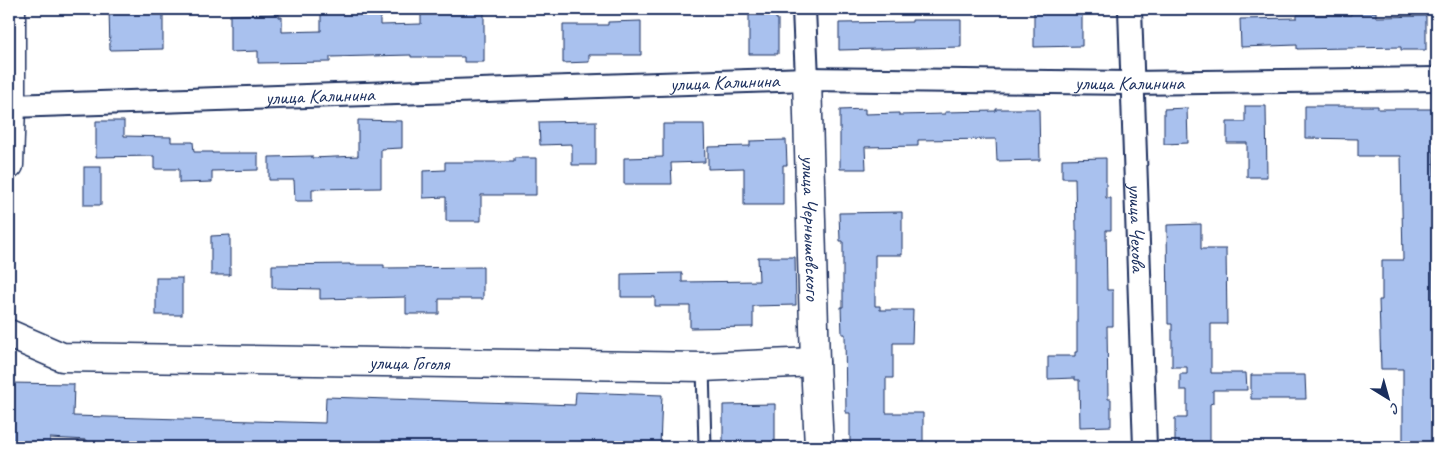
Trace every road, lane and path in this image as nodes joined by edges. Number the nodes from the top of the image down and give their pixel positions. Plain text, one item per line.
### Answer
1 (11, 9) edge
2 (804, 9) edge
3 (1130, 9) edge
4 (1437, 79) edge
5 (807, 80) junction
6 (1132, 83) junction
7 (11, 106) junction
8 (9, 165) edge
9 (9, 334) edge
10 (815, 362) junction
11 (703, 367) junction
12 (705, 447) edge
13 (819, 447) edge
14 (1145, 447) edge

1 - 7 street
2 - 5 street, улица Чернышевского
3 - 6 street, улица Чехова
4 - 6 street, улица Калинина
5 - 6 street, улица Калинина
5 - 7 street, улица Калинина
5 - 10 street, улица Чернышевского
6 - 14 street, улица Чехова
7 - 8 street
9 - 11 street, улица Гоголя
10 - 11 street, улица Гоголя
10 - 13 street, улица Чернышевского
11 - 12 lane

